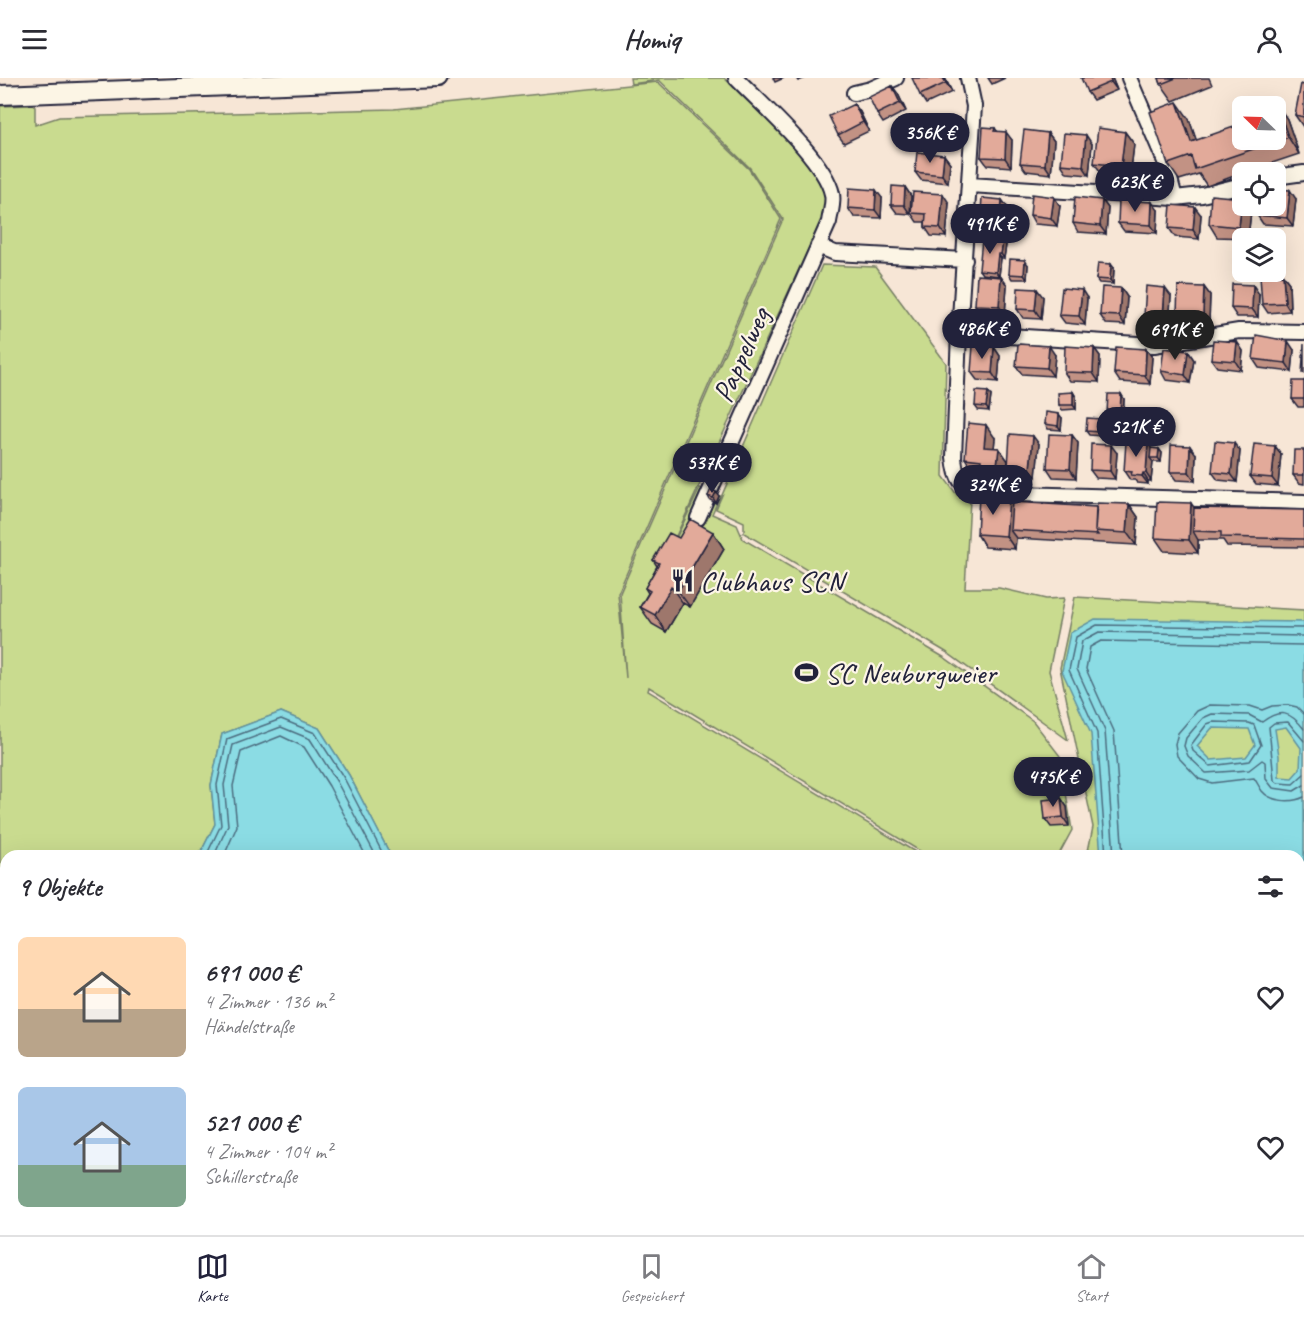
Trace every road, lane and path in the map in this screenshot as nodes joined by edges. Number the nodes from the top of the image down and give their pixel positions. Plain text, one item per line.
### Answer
1 (438, 78) edge
2 (736, 78) edge
3 (896, 78) edge
4 (968, 78) edge
5 (1130, 78) edge
6 (854, 93) dead end
7 (0, 95) edge
8 (1304, 173) edge
9 (1286, 175) edge
10 (970, 185) junction
11 (1232, 188) edge
12 (1175, 198) junction
13 (818, 246) junction
14 (964, 260) junction
15 (1304, 332) edge
16 (959, 333) junction
17 (1304, 502) edge
18 (698, 518) dead end

1 - 7 main road
2 - 13 street, Pappelweg
3 - 6 street
4 - 10 street
5 - 12 street
8 - 9 street
10 - 12 street
10 - 14 street
11 - 12 street
13 - 14 street
13 - 18 street, Pappelweg
14 - 16 street
15 - 16 street
16 - 17 street

